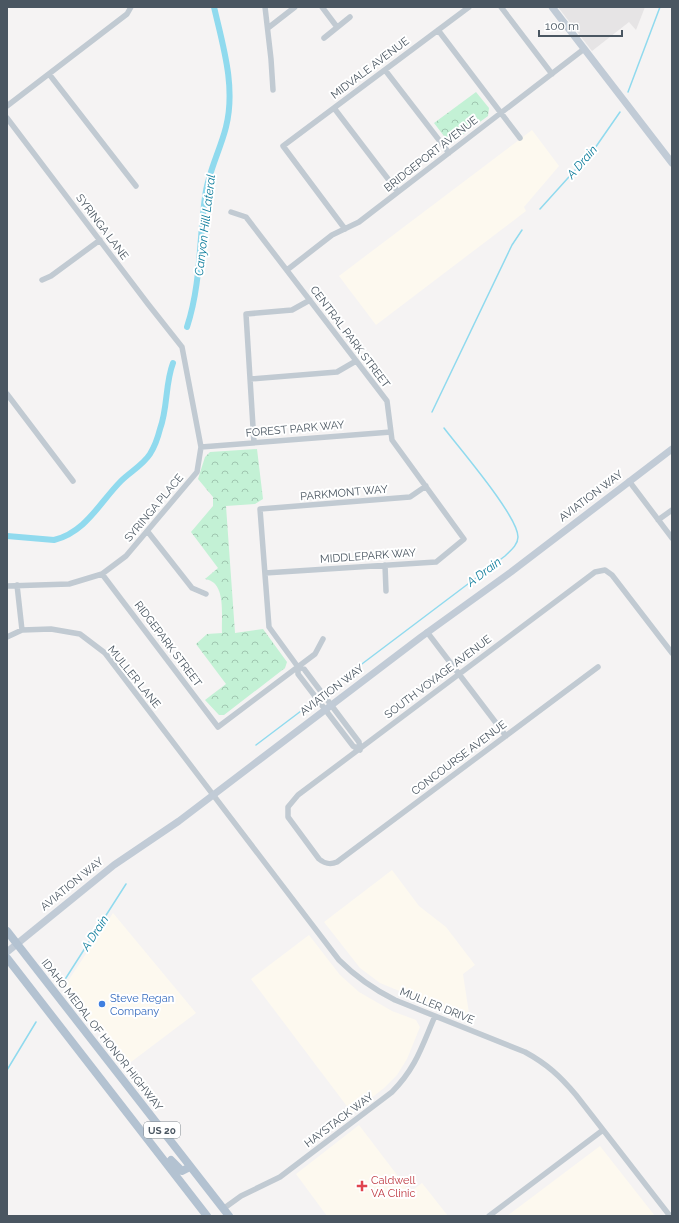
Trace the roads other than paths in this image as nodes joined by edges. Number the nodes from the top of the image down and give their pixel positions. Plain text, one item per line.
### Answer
1 (265, 7) edge
2 (296, 7) edge
3 (322, 7) edge
4 (469, 7) edge
5 (501, 7) edge
6 (552, 7) edge
7 (131, 9) edge
8 (350, 17) dead end
9 (337, 27) junction
10 (268, 28) junction
11 (438, 30) junction
12 (324, 38) dead end
13 (584, 49) junction
14 (385, 70) junction
15 (49, 74) junction
16 (552, 74) junction
17 (273, 90) dead end
18 (7, 106) edge
19 (334, 108) junction
20 (501, 113) junction
21 (7, 118) edge
22 (520, 138) dead end
23 (449, 153) junction
24 (672, 163) edge
25 (136, 186) dead end
26 (398, 192) junction
27 (231, 212) dead end
28 (345, 229) junction
29 (100, 240) junction
30 (287, 270) junction
31 (42, 280) dead end
32 (310, 300) junction
33 (182, 347) joint
34 (356, 361) junction
35 (250, 378) junction
36 (7, 394) edge
37 (391, 432) junction
38 (254, 443) junction
39 (201, 447) junction
40 (672, 449) edge
41 (73, 481) dead end
42 (629, 481) junction
43 (426, 486) junction
44 (672, 510) edge
45 (658, 520) junction
46 (148, 532) junction
47 (464, 538) joint
48 (672, 538) edge
49 (385, 565) junction
50 (265, 573) junction
51 (102, 574) junction
52 (17, 585) junction
53 (7, 586) edge
54 (386, 591) dead end
55 (206, 594) dead end
56 (22, 630) junction
57 (427, 632) junction
58 (7, 637) edge
59 (323, 639) dead end
60 (672, 654) edge
61 (298, 667) junction
62 (598, 667) dead end
63 (459, 674) junction
64 (331, 705) junction
65 (325, 709) junction
66 (506, 736) junction
67 (360, 750) junction
68 (213, 795) junction
69 (288, 807) joint
70 (7, 931) edge
71 (17, 944) junction
72 (7, 952) edge
73 (7, 958) edge
74 (434, 1016) junction
75 (112, 1093) junction
76 (603, 1130) junction
77 (190, 1167) junction
78 (224, 1209) junction
79 (207, 1216) edge
80 (229, 1216) edge
81 (489, 1216) edge
82 (670, 1216) edge

1 - 10 street
2 - 10 street
3 - 9 street
4 - 11 street, MIDVALE AVENUE
5 - 16 street
6 - 13 street
7 - 15 street
8 - 9 street
9 - 12 street
10 - 17 street
11 - 14 street, MIDVALE AVENUE
11 - 20 street
13 - 16 street, BRIDGEPORT AVENUE
13 - 24 street
14 - 19 street, MIDVALE AVENUE
14 - 23 street
15 - 18 street
15 - 25 street
16 - 20 street, BRIDGEPORT AVENUE
19 - 26 street
19 - 28 street, MIDVALE AVENUE
20 - 22 street
20 - 23 street, BRIDGEPORT AVENUE
21 - 29 street, SYRINGA LANE
23 - 26 street, BRIDGEPORT AVENUE
26 - 28 street, BRIDGEPORT AVENUE
27 - 30 street, CENTRAL PARK STREET
28 - 30 street, BRIDGEPORT AVENUE
29 - 31 street
29 - 33 street, SYRINGA LANE
30 - 32 street, CENTRAL PARK STREET
32 - 34 street, CENTRAL PARK STREET
32 - 35 street
33 - 39 street, SYRINGA PLACE
34 - 35 street
34 - 37 street, CENTRAL PARK STREET
35 - 38 street
36 - 41 street
37 - 38 street, FOREST PARK WAY
37 - 43 street, CENTRAL PARK STREET
38 - 39 street, FOREST PARK WAY
39 - 46 street, SYRINGA PLACE
40 - 42 street, AVIATION WAY
42 - 45 street
42 - 57 street, AVIATION WAY
43 - 47 street, CENTRAL PARK STREET
43 - 50 street, PARKMONT WAY
44 - 45 street
45 - 48 street
46 - 51 street, SYRINGA PLACE
46 - 55 street
47 - 49 street, MIDDLEPARK WAY
49 - 50 street, MIDDLEPARK WAY
49 - 54 street
50 - 61 street
51 - 52 street, SYRINGA PLACE
51 - 61 street, RIDGEPARK STREET
52 - 53 street, SYRINGA PLACE
52 - 56 street
56 - 58 street, MULLER LANE
56 - 68 street, MULLER LANE
57 - 63 street
57 - 64 street, AVIATION WAY
59 - 61 street
60 - 63 street, SOUTH VOYAGE AVENUE
61 - 64 street
61 - 65 street
62 - 66 street, CONCOURSE AVENUE
63 - 66 street
63 - 67 street, SOUTH VOYAGE AVENUE
64 - 65 street, AVIATION WAY
64 - 67 street
65 - 67 street
65 - 68 street, AVIATION WAY
66 - 69 street, CONCOURSE AVENUE
67 - 69 street, SOUTH VOYAGE AVENUE
68 - 71 street, AVIATION WAY
68 - 74 street, MULLER DRIVE
70 - 71 main road, US 20
71 - 72 street, AVIATION WAY
71 - 77 main road, IDAHO MEDAL OF HONOR HIGHWAY / US 20
73 - 75 main road, US 20
74 - 76 street, MULLER DRIVE
74 - 78 street, HAYSTACK WAY
75 - 77 main road
75 - 79 main road, US 20
76 - 81 street
76 - 82 street, MULLER DRIVE
77 - 78 main road, IDAHO MEDAL OF HONOR HIGHWAY / US 20
78 - 80 main road, IDAHO MEDAL OF HONOR HIGHWAY / US 20

